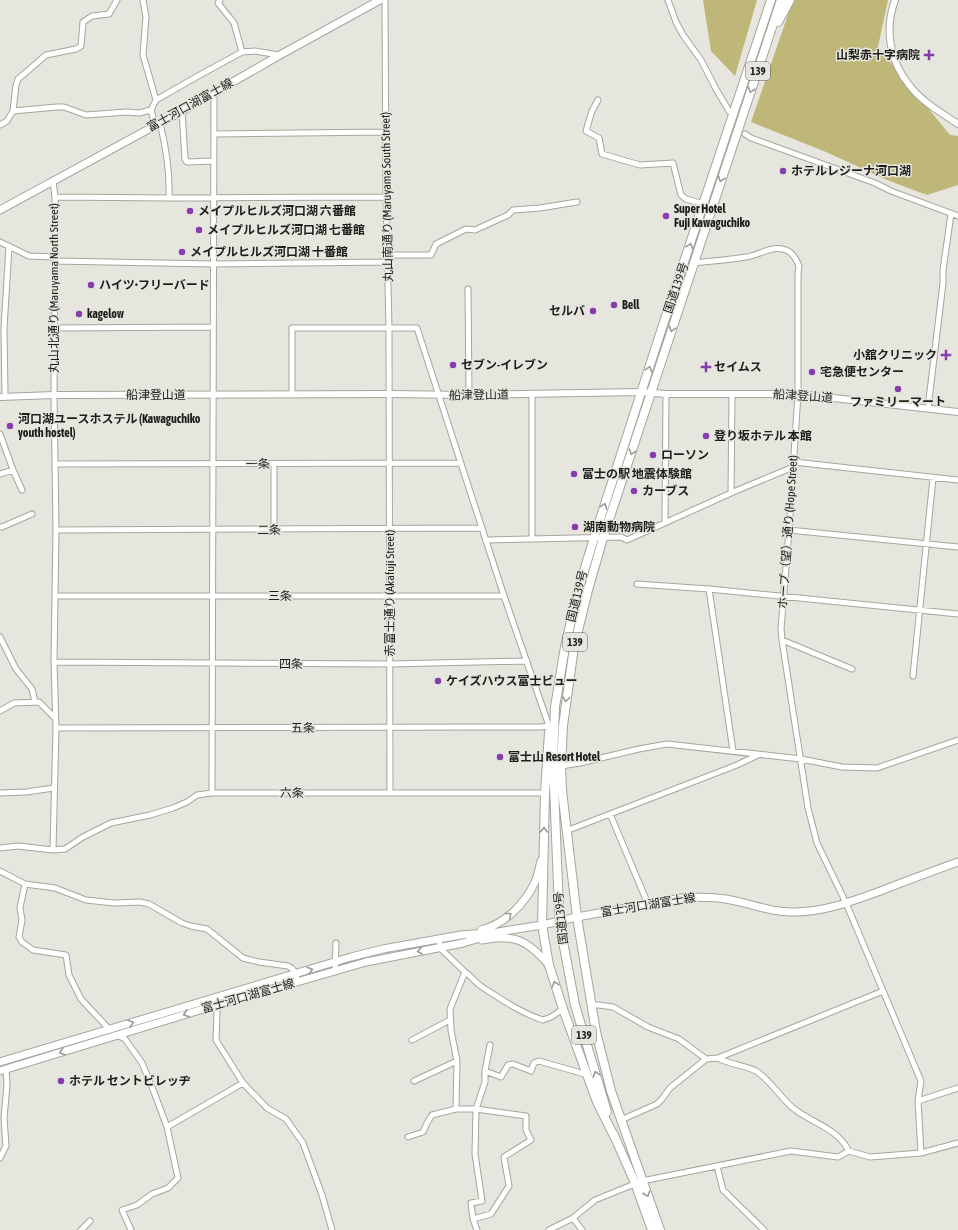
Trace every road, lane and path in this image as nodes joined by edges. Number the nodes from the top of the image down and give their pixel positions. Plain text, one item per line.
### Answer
1 (117, 0) edge
2 (143, 0) edge
3 (220, 0) edge
4 (380, 0) edge
5 (385, 0) edge
6 (668, 0) edge
7 (766, 0) edge
8 (771, 0) edge
9 (781, 0) edge
10 (790, 0) edge
11 (895, 0) edge
12 (759, 36) junction
13 (768, 40) junction
14 (242, 52) junction
15 (280, 55) junction
16 (214, 93) junction
17 (156, 100) junction
18 (598, 100) dead end
19 (151, 110) junction
20 (13, 111) junction
21 (182, 111) junction
22 (729, 111) dead end
23 (158, 124) junction
24 (958, 124) edge
25 (0, 125) edge
26 (386, 132) junction
27 (214, 134) junction
28 (745, 134) dead end
29 (214, 161) junction
30 (53, 181) junction
31 (55, 197) junction
32 (386, 197) junction
33 (169, 198) junction
34 (214, 198) junction
35 (577, 202) dead end
36 (704, 204) junction
37 (0, 210) edge
38 (952, 214) junction
39 (958, 216) edge
40 (0, 242) edge
41 (9, 246) junction
42 (387, 255) junction
43 (55, 259) junction
44 (388, 262) junction
45 (693, 263) junction
46 (212, 264) junction
47 (468, 289) dead end
48 (213, 327) junction
49 (54, 328) junction
50 (390, 328) junction
51 (642, 392) junction
52 (651, 392) junction
53 (212, 394) junction
54 (292, 394) junction
55 (389, 394) junction
56 (532, 394) junction
57 (666, 394) junction
58 (732, 394) junction
59 (798, 394) junction
60 (54, 395) junction
61 (439, 395) junction
62 (469, 395) junction
63 (2, 397) edge
64 (928, 408) junction
65 (958, 412) edge
66 (0, 434) edge
67 (389, 463) junction
68 (461, 463) junction
69 (55, 464) junction
70 (274, 464) junction
71 (793, 464) junction
72 (212, 465) junction
73 (13, 470) junction
74 (0, 474) edge
75 (934, 478) junction
76 (958, 480) edge
77 (22, 490) dead end
78 (731, 493) junction
79 (32, 514) dead end
80 (665, 524) junction
81 (0, 527) edge
82 (390, 528) junction
83 (482, 528) junction
84 (213, 529) junction
85 (56, 530) junction
86 (274, 530) junction
87 (789, 530) junction
88 (532, 538) junction
89 (594, 538) junction
90 (603, 538) junction
91 (487, 540) junction
92 (926, 544) junction
93 (958, 547) edge
94 (637, 584) dead end
95 (709, 589) junction
96 (55, 596) junction
97 (213, 596) junction
98 (390, 596) junction
99 (504, 596) junction
100 (783, 597) junction
101 (920, 611) junction
102 (958, 614) edge
103 (0, 637) edge
104 (782, 640) junction
105 (527, 661) junction
106 (54, 662) junction
107 (213, 663) junction
108 (390, 664) junction
109 (852, 669) dead end
110 (913, 676) dead end
111 (35, 702) junction
112 (555, 707) junction
113 (0, 711) edge
114 (55, 718) junction
115 (549, 726) junction
116 (56, 728) junction
117 (212, 728) junction
118 (390, 728) junction
119 (958, 740) edge
120 (733, 751) junction
121 (758, 755) junction
122 (800, 759) junction
123 (561, 766) junction
124 (54, 788) junction
125 (0, 793) edge
126 (390, 793) junction
127 (545, 793) junction
128 (212, 794) junction
129 (610, 814) junction
130 (566, 831) junction
131 (0, 848) edge
132 (52, 850) junction
133 (543, 855) junction
134 (958, 862) edge
135 (0, 871) edge
136 (25, 884) junction
137 (846, 903) junction
138 (648, 904) junction
139 (577, 917) junction
140 (542, 925) junction
141 (498, 932) junction
142 (461, 935) junction
143 (439, 939) junction
144 (336, 943) dead end
145 (463, 943) junction
146 (440, 948) junction
147 (336, 962) junction
148 (549, 965) junction
149 (335, 971) junction
150 (465, 972) junction
151 (295, 974) junction
152 (298, 982) junction
153 (883, 991) junction
154 (592, 1005) junction
155 (215, 1006) junction
156 (562, 1009) junction
157 (450, 1020) junction
158 (108, 1029) junction
159 (117, 1035) junction
160 (412, 1040) dead end
161 (490, 1046) dead end
162 (718, 1058) junction
163 (706, 1059) junction
164 (457, 1061) junction
165 (0, 1062) edge
166 (3, 1070) edge
167 (485, 1071) junction
168 (588, 1075) junction
169 (414, 1081) dead end
170 (242, 1083) junction
171 (958, 1088) edge
172 (918, 1101) junction
173 (456, 1108) junction
174 (476, 1109) junction
175 (621, 1120) junction
176 (167, 1127) junction
177 (408, 1137) dead end
178 (615, 1138) junction
179 (958, 1143) edge
180 (849, 1151) junction
181 (920, 1153) junction
182 (0, 1158) edge
183 (717, 1166) junction
184 (639, 1182) junction
185 (573, 1218) junction
186 (473, 1219) junction
187 (90, 1222) dead end
188 (81, 1230) edge
189 (131, 1230) edge
190 (332, 1230) edge
191 (477, 1230) edge
192 (549, 1230) edge
193 (582, 1230) edge
194 (652, 1230) edge
195 (660, 1230) edge
196 (764, 1230) edge

1 - 20 street
2 - 17 street
3 - 14 street
4 - 15 main road, 富士河口湖富士線
5 - 26 street, 丸山南通り (Maruyama South Street)
6 - 22 street
7 - 12 highway
8 - 12 highway, 国道139号 / 139
9 - 13 highway, 国道139号 / 139
10 - 13 highway
11 - 24 street
12 - 36 highway, 国道139号 / 139
13 -> 45 highway, 国道139号 / 139
14 - 15 street
14 - 17 street
15 - 16 main road, 富士河口湖富士線
16 - 21 main road, 富士河口湖富士線
16 - 27 street
17 - 19 street
18 - 36 street
19 - 20 street
19 - 23 street
20 - 25 street
21 - 23 main road, 富士河口湖富士線
21 - 29 street
23 - 30 main road, 富士河口湖富士線
23 - 33 street
26 - 27 street
26 - 32 street, 丸山南通り (Maruyama South Street)
27 - 29 street
28 - 38 street
29 - 34 street
30 - 31 street, 丸山北通り (Maruyama North Street)
30 - 37 main road, 富士河口湖富士線
31 - 33 street
31 - 43 street, 丸山北通り (Maruyama North Street)
32 - 34 street
32 - 42 street, 丸山南通り (Maruyama South Street)
33 - 34 street
34 - 46 street
35 - 42 street
51 -> 36 highway, 国道139号 / 139
38 - 39 street
38 - 64 street
40 - 41 street
41 - 43 street
41 - 63 street
42 - 44 street, 丸山南通り (Maruyama South Street)
43 - 46 street
43 - 49 street, 丸山北通り (Maruyama North Street)
44 - 46 street
44 - 50 street, 丸山南通り (Maruyama South Street)
45 -> 52 highway, 国道139号 / 139
45 - 59 street, ホープ（望）通り (Hope Street)
46 - 48 street
47 - 62 street
48 - 49 street
48 - 53 street
49 - 60 street, 丸山北通り (Maruyama North Street)
50 - 54 street
50 - 55 street, 丸山南通り (Maruyama South Street)
50 - 61 street
51 - 52 street, 船津登山道
51 - 56 street, 船津登山道
89 -> 51 highway, 国道139号 / 139
52 - 57 street, 船津登山道
52 -> 90 highway, 国道139号 / 139
53 - 54 street, 船津登山道
53 - 60 street, 船津登山道
53 - 72 street
54 - 55 street, 船津登山道
55 - 61 street, 船津登山道
55 - 67 street, 赤富士通り (Akafuji Street)
56 - 62 street, 船津登山道
56 - 88 street
57 - 58 street, 船津登山道
57 - 80 street
58 - 59 street, 船津登山道
58 - 78 street
59 - 64 street, 船津登山道
59 - 71 street, ホープ（望）通り (Hope Street)
60 - 63 street, 船津登山道
60 - 69 street, 丸山北通り (Maruyama North Street)
61 - 62 street, 船津登山道
61 - 68 street
64 - 65 street, 船津登山道
66 - 73 street
67 - 68 street, 一条
67 - 70 street, 一条
67 - 82 street, 赤富士通り (Akafuji Street)
68 - 83 street
69 - 72 street, 一条
69 - 85 street, 丸山北通り (Maruyama North Street)
70 - 72 street, 一条
70 - 86 street
71 - 75 street
71 - 78 street
71 - 87 street, ホープ（望）通り (Hope Street)
72 - 84 street
73 - 74 street
73 - 77 street
75 - 76 street
75 - 92 street
78 - 80 street
79 - 81 street
80 - 90 street
82 - 83 street, 二条
82 - 86 street, 二条
82 - 98 street, 赤富士通り (Akafuji Street)
83 - 91 street
84 - 85 street, 二条
84 - 86 street, 二条
84 - 97 street
85 - 96 street, 丸山北通り (Maruyama North Street)
87 - 92 street
87 - 100 street, ホープ（望）通り (Hope Street)
88 - 89 street
88 - 91 street
89 - 90 street
89 - 112 highway, 国道139号 / 139
90 -> 123 highway, 国道139号 / 139
91 - 99 street
92 - 93 street
92 - 101 street
94 - 95 street
95 - 100 street
95 - 120 street
96 - 97 street, 三条
96 - 106 street, 丸山北通り (Maruyama North Street)
97 - 98 street, 三条
97 - 107 street
98 - 99 street, 三条
98 - 108 street, 赤富士通り (Akafuji Street)
99 - 105 street
100 - 101 street
100 - 104 street, ホープ（望）通り (Hope Street)
101 - 102 street
101 - 110 street
103 - 111 street
104 - 109 street
104 - 122 street, ホープ（望）通り (Hope Street)
105 - 108 street, 四条
105 - 115 street
106 - 107 street, 四条
106 - 114 street, 丸山北通り (Maruyama North Street)
107 - 108 street, 四条
107 - 117 street
108 - 118 street, 赤富士通り (Akafuji Street)
111 - 113 street
111 - 114 street
112 - 115 highway
178 -> 112 highway, 国道139号 / 139, bridge
114 - 116 street, 丸山北通り (Maruyama North Street)
115 - 118 street, 五条
115 - 127 highway
116 - 117 street, 五条
116 - 124 street, 丸山北通り (Maruyama North Street)
117 - 118 street, 五条
117 - 128 street
118 - 126 street, 赤富士通り (Akafuji Street)
119 - 122 street
120 - 121 street
120 - 123 street
121 - 122 street
121 - 129 street
122 - 137 street, ホープ（望）通り (Hope Street)
123 - 130 highway, 国道139号 / 139
124 - 125 street
124 - 132 street, 丸山北通り (Maruyama North Street)
126 - 127 street, 六条
126 - 128 street, 六条
133 -> 127 highway
128 - 132 street, 六条
129 - 130 street
129 - 138 street
130 - 139 highway, 国道139号 / 139
131 - 132 street, 六条
133 - 140 highway
142 -> 133 main road
134 - 137 main road, 富士河口湖富士線
135 - 136 street
136 - 151 street
136 - 158 street
137 - 138 main road, 富士河口湖富士線
137 - 153 street, ホープ（望）通り (Hope Street)
138 - 139 main road, 富士河口湖富士線
139 - 140 main road, 富士河口湖富士線
139 - 154 highway, 国道139号 / 139
140 - 141 main road, 富士河口湖富士線
140 - 148 highway
141 - 142 main road, 富士河口湖富士線
141 - 145 main road, 富士河口湖富士線
142 - 143 main road, 富士河口湖富士線
143 - 146 street
143 - 147 main road, 富士河口湖富士線
144 - 147 street
145 - 146 main road, 富士河口湖富士線
145 - 148 main road
146 -> 149 main road, 富士河口湖富士線
146 - 150 street
147 - 149 street
151 -> 147 main road, 富士河口湖富士線
156 -> 148 highway
149 - 152 main road, 富士河口湖富士線
150 - 156 street
150 - 157 street
151 - 152 street
158 -> 151 main road, 富士河口湖富士線
152 - 155 main road, 富士河口湖富士線
153 - 162 street
153 - 172 street, ホープ（望）通り (Hope Street)
154 - 163 street
154 - 175 highway, 国道139号 / 139
155 -> 159 main road, 富士河口湖富士線
155 - 170 street
156 - 168 highway
157 - 160 street
157 - 164 street
158 - 159 street
158 - 165 main road, 富士河口湖富士線
159 -> 166 main road, 富士河口湖富士線
159 - 176 street
161 - 167 street
162 - 163 street
162 - 180 street
163 - 175 street
164 - 169 street
164 - 173 street
166 - 182 street
167 - 168 street
167 - 174 street
168 - 178 highway
170 - 176 street
170 - 190 street
171 - 172 street
172 - 181 street, ホープ（望）通り (Hope Street)
173 - 174 street
173 - 177 street
174 - 186 street
174 - 186 street
175 - 184 highway, 国道139号 / 139
176 - 189 street
178 - 184 highway, 国道139号 / 139
179 - 181 street
180 - 181 street
180 - 183 street
183 - 184 street
183 - 196 street
184 - 185 street
184 - 194 highway, 国道139号 / 139
184 -> 195 highway, 国道139号 / 139
185 - 192 street
185 - 193 street
186 - 191 street
187 - 188 street

